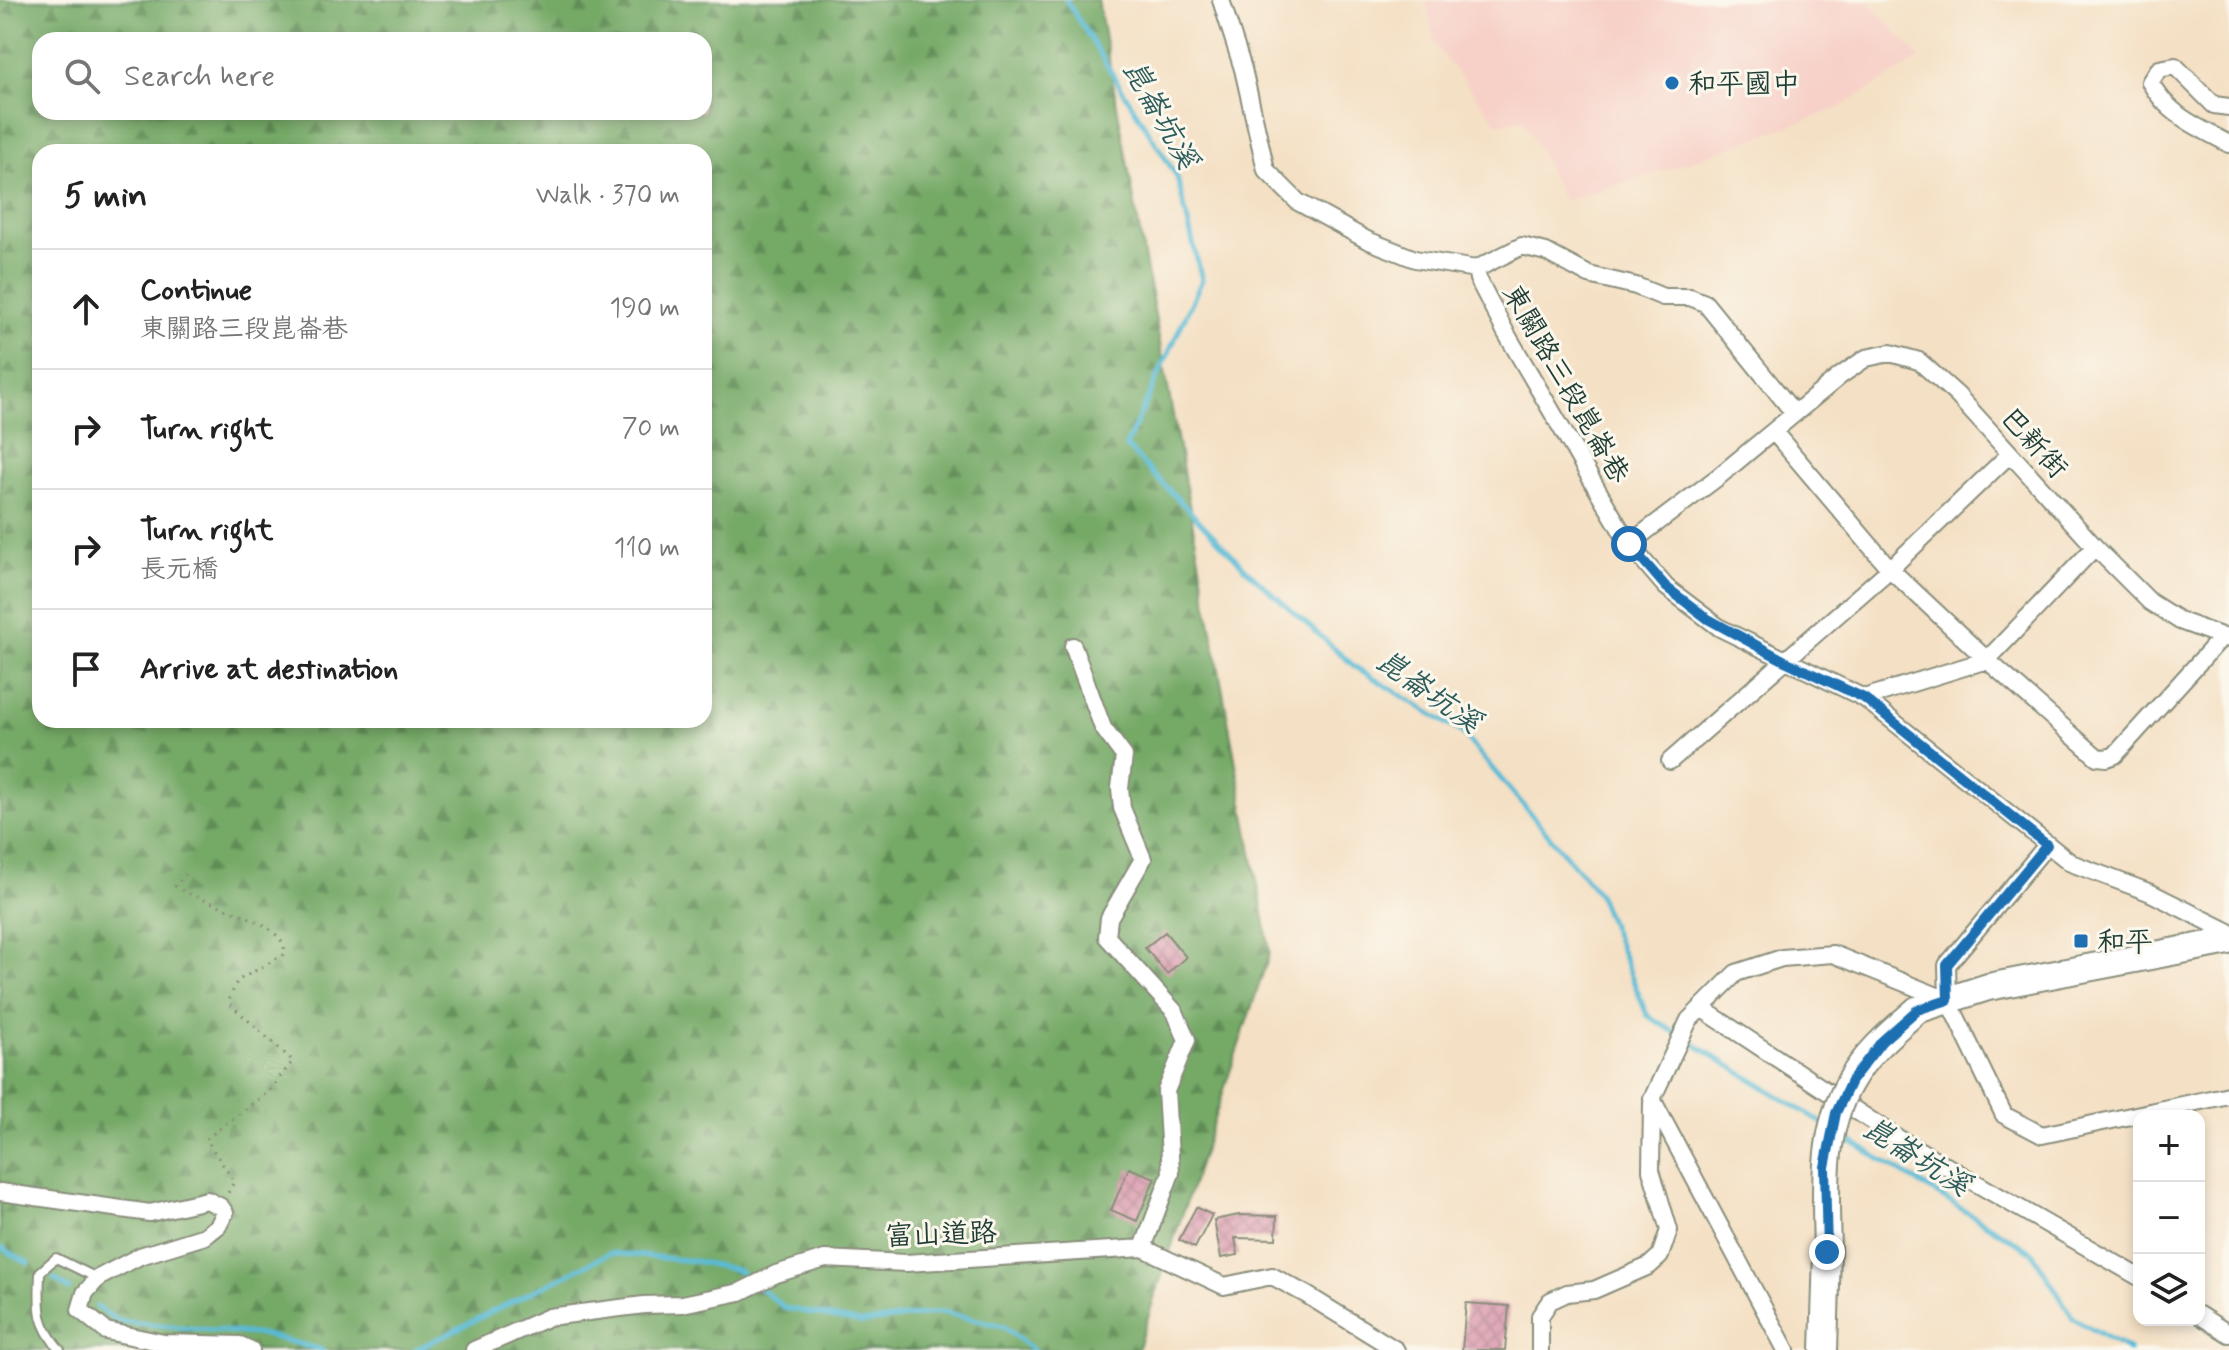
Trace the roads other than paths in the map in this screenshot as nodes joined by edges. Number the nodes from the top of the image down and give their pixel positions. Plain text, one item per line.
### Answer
1 (1221, 0) edge
2 (2229, 107) edge
3 (2229, 144) edge
4 (1476, 269) junction
5 (1794, 413) junction
6 (1774, 432) junction
7 (2010, 454) junction
8 (1629, 544) junction
9 (2095, 547) junction
10 (1890, 569) junction
11 (2226, 638) edge
12 (1073, 646) dead end
13 (1987, 660) junction
14 (1785, 661) junction
15 (1864, 698) junction
16 (1670, 761) dead end
17 (2047, 845) junction
18 (2229, 932) edge
19 (2229, 941) edge
20 (1948, 1000) junction
21 (1701, 1008) junction
22 (2229, 1095) edge
23 (1652, 1099) junction
24 (0, 1192) edge
25 (1143, 1248) junction
26 (2133, 1274) edge
27 (98, 1278) junction
28 (2205, 1319) edge
29 (2229, 1334) edge
30 (1388, 1348) edge
31 (60, 1350) edge
32 (251, 1350) edge
33 (474, 1350) edge
34 (1540, 1350) edge
35 (1786, 1350) edge
36 (1824, 1350) edge

1 - 4 street, 東關路三段崑崙巷
2 - 3 street
4 - 5 street
4 - 8 street, 東關路三段崑崙巷
5 - 6 street, 巴新街
5 - 7 street, 巴新街
6 - 8 street, 巴新街
6 - 10 street
7 - 9 street, 巴新街
7 - 10 street
8 - 14 street, 東關路三段崑崙巷
9 - 11 street, 巴新街
9 - 13 street
10 - 13 street
10 - 14 street
11 - 13 street
12 - 25 street
13 - 15 street
14 - 15 street, 東關路三段崑崙巷
14 - 16 street
15 - 17 street, 東關路三段崑崙巷
17 - 18 street, 東關路三段崑崙巷
17 - 20 street
19 - 20 main road
20 - 21 street
20 - 22 street
20 - 36 main road, bridge
21 - 23 street
21 - 26 street
23 - 34 street
23 - 35 street
24 - 27 street
25 - 30 street, 富山道路
25 - 33 street, 富山道路
27 - 31 lane
27 - 32 street
28 - 29 street

